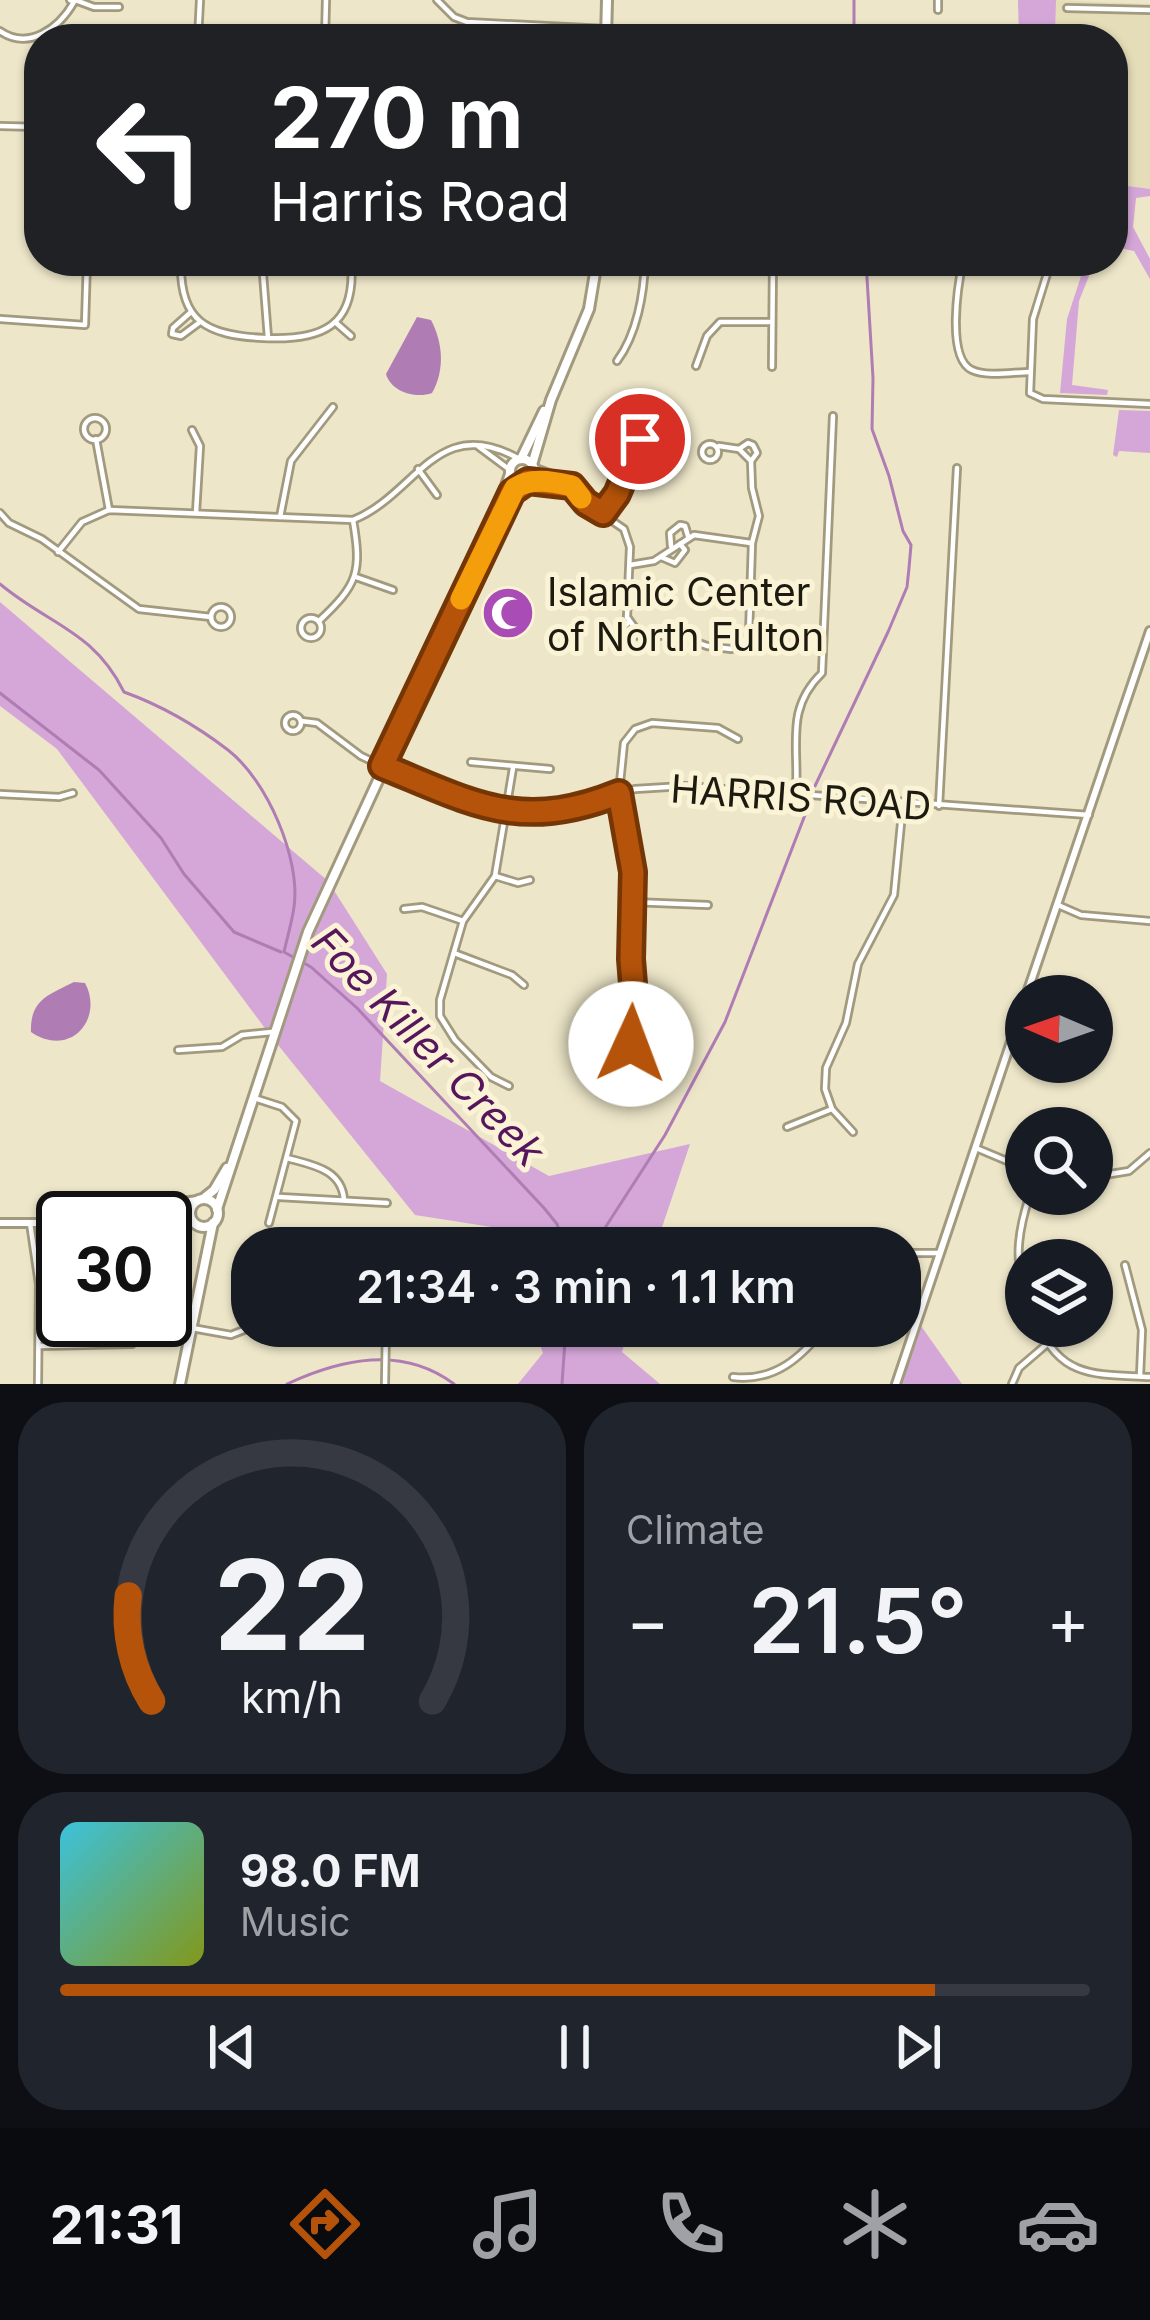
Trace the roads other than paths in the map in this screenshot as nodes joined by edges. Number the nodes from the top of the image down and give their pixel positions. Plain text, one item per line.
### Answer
1 (437, 0) edge
2 (938, 0) edge
3 (73, 1) edge
4 (119, 8) dead end
5 (1067, 8) dead end
6 (938, 10) dead end
7 (1150, 10) edge
8 (53, 24) edge
9 (490, 24) edge
10 (87, 276) edge
11 (181, 276) edge
12 (263, 276) edge
13 (351, 276) edge
14 (594, 276) edge
15 (643, 276) edge
16 (772, 276) edge
17 (960, 276) edge
18 (1046, 276) edge
19 (191, 312) junction
20 (0, 319) edge
21 (200, 322) junction
22 (335, 322) junction
23 (770, 322) junction
24 (351, 336) dead end
25 (268, 338) junction
26 (617, 361) dead end
27 (696, 366) dead end
28 (772, 368) dead end
29 (1030, 372) junction
30 (551, 400) junction
31 (1150, 404) edge
32 (332, 407) dead end
33 (668, 407) dead end
34 (833, 416) dead end
35 (192, 430) dead end
36 (97, 439) dead end
37 (718, 446) dead end
38 (478, 447) junction
39 (520, 459) junction
40 (533, 466) junction
41 (957, 468) dead end
42 (418, 469) junction
43 (510, 472) junction
44 (526, 482) junction
45 (572, 486) junction
46 (437, 495) dead end
47 (109, 510) junction
48 (0, 513) edge
49 (196, 513) junction
50 (603, 513) junction
51 (280, 517) junction
52 (353, 520) junction
53 (688, 536) junction
54 (490, 537) junction
55 (752, 543) junction
56 (680, 544) junction
57 (671, 547) junction
58 (58, 552) junction
59 (661, 557) junction
60 (629, 565) junction
61 (356, 578) junction
62 (393, 590) dead end
63 (211, 616) dead end
64 (319, 621) dead end
65 (628, 623) junction
66 (1150, 631) edge
67 (638, 633) junction
68 (301, 722) dead end
69 (738, 739) dead end
70 (471, 762) dead end
71 (382, 766) junction
72 (513, 768) junction
73 (550, 769) dead end
74 (74, 793) dead end
75 (619, 793) junction
76 (0, 794) edge
77 (796, 795) junction
78 (903, 803) junction
79 (939, 806) junction
80 (507, 812) junction
81 (1089, 815) junction
82 (495, 876) junction
83 (530, 880) dead end
84 (632, 902) junction
85 (708, 905) dead end
86 (1058, 905) junction
87 (404, 909) dead end
88 (1150, 920) edge
89 (464, 921) junction
90 (454, 953) junction
91 (1033, 975) edge
92 (524, 985) dead end
93 (272, 1032) junction
94 (631, 1044) dead end
95 (178, 1050) dead end
96 (1005, 1060) edge
97 (509, 1086) dead end
98 (252, 1098) junction
99 (832, 1109) junction
100 (787, 1127) dead end
101 (853, 1132) dead end
102 (976, 1148) junction
103 (1150, 1153) edge
104 (287, 1158) junction
105 (1005, 1160) edge
106 (232, 1162) junction
107 (1113, 1174) edge
108 (276, 1197) junction
109 (200, 1200) junction
110 (192, 1201) edge
111 (344, 1201) junction
112 (387, 1203) dead end
113 (192, 1208) edge
114 (217, 1209) junction
115 (192, 1221) joint
116 (0, 1223) edge
117 (30, 1223) junction
118 (36, 1223) edge
119 (213, 1223) junction
120 (268, 1223) dead end
121 (921, 1253) edge
122 (940, 1253) junction
123 (36, 1264) edge
124 (1125, 1265) dead end
125 (203, 1272) junction
126 (192, 1328) joint
127 (231, 1335) edge
128 (40, 1347) edge
129 (188, 1347) edge
130 (386, 1347) edge
131 (806, 1347) edge
132 (1044, 1347) edge
133 (1050, 1347) edge
134 (1140, 1376) junction
135 (733, 1377) dead end
136 (1150, 1377) edge
137 (38, 1384) edge
138 (179, 1384) edge
139 (385, 1384) edge
140 (896, 1384) edge
141 (1012, 1384) edge

1 - 9 street
2 - 6 street
3 - 4 street
3 - 8 street
5 - 7 street
10 - 20 street
11 - 19 street
12 - 25 street
13 - 22 street
14 - 30 main road
15 - 26 street
16 - 23 street
17 - 29 street
18 - 29 street
19 - 21 street
19 - 21 street
21 - 25 street
22 - 24 street
22 - 25 street
23 - 27 street
23 - 28 street
29 - 31 street
30 - 39 main road
30 - 40 main road
32 - 51 street
33 - 50 street
34 - 77 street
35 - 49 street
36 - 47 street
37 - 55 street
38 - 39 street
38 - 42 street
38 - 43 street
39 - 40 main road
39 - 43 main road
40 - 44 main road
40 - 45 street
41 - 79 street
42 - 46 street
42 - 52 street
43 - 44 main road
43 - 54 main road
44 - 45 street
44 - 54 main road
45 - 50 street
47 - 49 street
47 - 58 street
48 - 58 street
49 - 51 street
50 - 60 street
51 - 52 street
52 - 61 street
53 - 55 street
53 - 56 street
53 - 57 street
54 - 71 main road
55 - 67 street
56 - 57 street
56 - 59 street
57 - 59 street
58 - 63 street
59 - 60 street
60 - 65 street
61 - 62 street
61 - 64 street
65 - 67 street
65 - 67 street
66 - 81 street
68 - 71 street, HARRIS ROAD
69 - 75 street
70 - 72 street
71 - 80 street, HARRIS ROAD
71 - 93 main road
72 - 73 street
72 - 80 street
74 - 76 street
75 - 77 street, HARRIS ROAD
75 - 80 street, HARRIS ROAD
75 - 84 street
77 - 78 street, HARRIS ROAD
78 - 79 street, HARRIS ROAD
78 - 99 street
79 - 81 street, HARRIS ROAD
80 - 82 street
81 - 86 street
82 - 83 street
82 - 89 street
84 - 85 street
84 - 94 street
86 - 88 street
86 - 91 street
87 - 89 street
89 - 90 street
90 - 92 street
90 - 97 street
93 - 95 street
93 - 98 main road
96 - 102 street
98 - 104 street
98 - 106 main road
99 - 100 street
99 - 101 street
102 - 105 street
102 - 122 street
103 - 107 street
104 - 108 street
104 - 111 street
106 - 109 main road
106 - 114 main road
108 - 111 street
108 - 120 street
109 - 110 street
109 - 113 main road
109 - 114 main road
111 - 112 street
114 - 119 main road
115 - 119 main road
115 - 125 main road
116 - 117 street
117 - 118 street
117 - 123 street
119 - 125 main road
121 - 122 street
122 - 140 street
124 - 134 street
125 - 126 main road
126 - 127 street
128 - 137 street
129 - 138 main road
130 - 139 street
131 - 135 street
132 - 141 street
133 - 134 street
134 - 136 street

